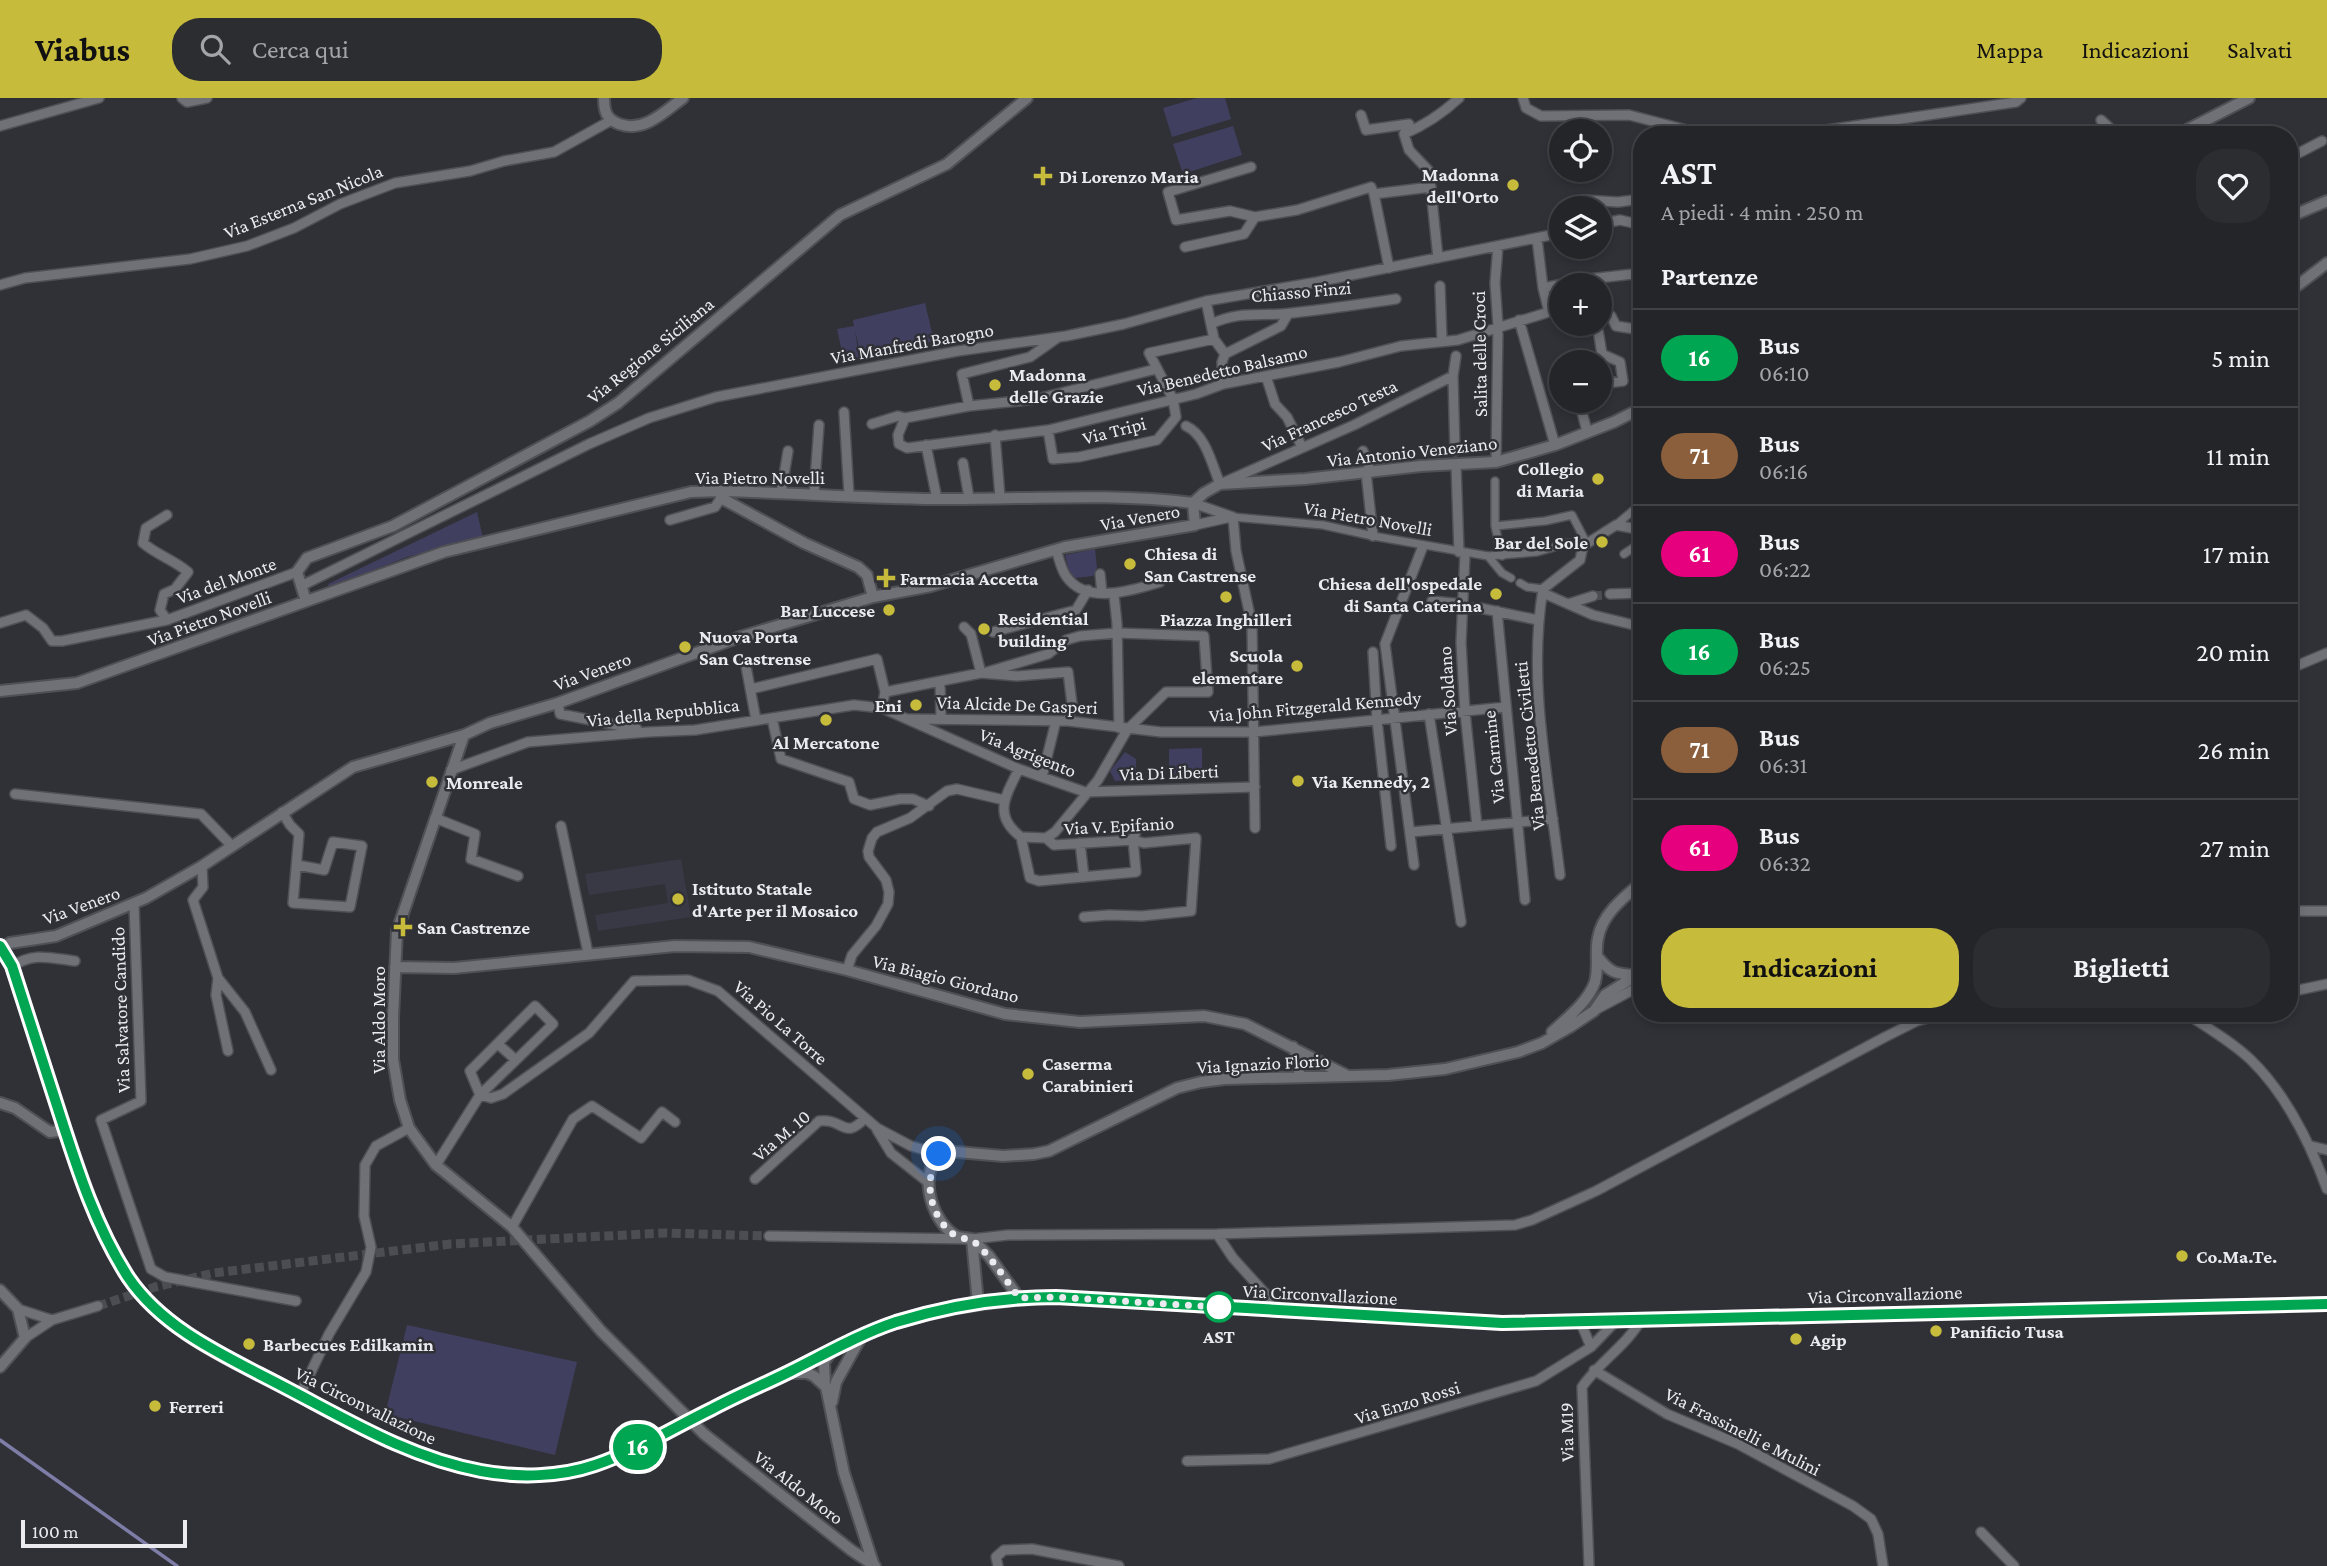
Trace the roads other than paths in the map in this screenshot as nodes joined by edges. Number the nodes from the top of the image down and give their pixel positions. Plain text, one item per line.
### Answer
1 (99, 98) edge
2 (182, 98) edge
3 (207, 98) edge
4 (604, 98) edge
5 (682, 98) edge
6 (1027, 98) edge
7 (1459, 98) edge
8 (2021, 98) edge
9 (2249, 98) edge
10 (1524, 103) edge
11 (1361, 115) dead end
12 (2101, 120) dead end
13 (610, 121) junction
14 (0, 126) edge
15 (1659, 126) edge
16 (1854, 126) edge
17 (2107, 126) edge
18 (2195, 126) edge
19 (1404, 134) junction
20 (2322, 141) dead end
21 (2298, 153) edge
22 (1251, 167) dead end
23 (1432, 192) junction
24 (1374, 194) junction
25 (1633, 201) edge
26 (2327, 201) edge
27 (1612, 202) edge
28 (2298, 213) edge
29 (1255, 217) junction
30 (1612, 222) edge
31 (1633, 223) edge
32 (1549, 236) edge
33 (1537, 239) junction
34 (1498, 246) junction
35 (1185, 247) dead end
36 (1438, 258) junction
37 (2327, 263) edge
38 (1389, 268) junction
39 (1633, 274) edge
40 (0, 285) edge
41 (2298, 285) edge
42 (1440, 286) dead end
43 (1543, 288) junction
44 (1396, 299) dead end
45 (1206, 301) junction
46 (1549, 312) joint
47 (1288, 314) junction
48 (1612, 318) edge
49 (1519, 320) junction
50 (1211, 324) junction
51 (1498, 326) junction
52 (1633, 329) edge
53 (1059, 337) junction
54 (1214, 339) junction
55 (1442, 341) junction
56 (1224, 352) junction
57 (1456, 356) dead end
58 (1612, 358) edge
59 (1156, 369) junction
60 (1266, 376) junction
61 (1453, 376) junction
62 (1612, 382) edge
63 (1223, 384) junction
64 (1173, 399) junction
65 (969, 406) junction
66 (844, 412) dead end
67 (1633, 412) edge
68 (1582, 413) edge
69 (905, 418) junction
70 (872, 424) dead end
71 (819, 425) dead end
72 (1186, 426) dead end
73 (1048, 430) junction
74 (1587, 431) junction
75 (995, 435) junction
76 (926, 445) junction
77 (1555, 445) junction
78 (1302, 447) junction
79 (788, 451) dead end
80 (1363, 451) dead end
81 (1455, 451) dead end
82 (963, 463) dead end
83 (1456, 465) junction
84 (1368, 472) junction
85 (1496, 472) junction
86 (1220, 484) junction
87 (781, 493) junction
88 (814, 494) junction
89 (721, 495) junction
90 (849, 495) junction
91 (1000, 497) junction
92 (969, 498) junction
93 (937, 499) junction
94 (1193, 503) junction
95 (1633, 511) edge
96 (167, 515) dead end
97 (1233, 517) junction
98 (670, 520) dead end
99 (1195, 525) junction
100 (1616, 525) junction
101 (1495, 526) junction
102 (1633, 528) edge
103 (1373, 537) junction
104 (1585, 545) junction
105 (1423, 546) junction
106 (1633, 548) edge
107 (1056, 550) junction
108 (1462, 553) junction
109 (1624, 554) dead end
110 (1502, 555) junction
111 (1488, 556) junction
112 (297, 572) junction
113 (1100, 574) dead end
114 (1511, 578) dead end
115 (1160, 582) dead end
116 (1520, 583) dead end
117 (302, 586) junction
118 (1088, 590) junction
119 (1543, 591) junction
120 (1102, 593) junction
121 (1633, 593) edge
122 (1610, 594) tunnel mouth
123 (1114, 595) junction
124 (1593, 596) tunnel mouth
125 (873, 597) junction
126 (306, 601) junction
127 (1432, 601) dead end
128 (1568, 604) junction
129 (1462, 607) junction
130 (1497, 611) junction
131 (167, 620) junction
132 (1538, 620) junction
133 (0, 623) edge
134 (1633, 625) edge
135 (964, 627) dead end
136 (993, 632) dead end
137 (1117, 633) junction
138 (1373, 653) dead end
139 (2327, 653) edge
140 (745, 662) dead end
141 (2298, 665) edge
142 (984, 673) junction
143 (940, 682) junction
144 (751, 689) junction
145 (0, 691) edge
146 (885, 692) junction
147 (1208, 692) junction
148 (558, 703) junction
149 (1209, 703) dead end
150 (882, 708) junction
151 (1506, 708) junction
152 (1465, 712) junction
153 (1429, 714) junction
154 (772, 718) junction
155 (941, 718) junction
156 (1393, 718) junction
157 (904, 719) junction
158 (756, 720) junction
159 (1377, 720) junction
160 (1056, 721) junction
161 (1068, 721) junction
162 (1123, 729) junction
163 (648, 732) junction
164 (1255, 732) junction
165 (464, 735) junction
166 (451, 769) junction
167 (1019, 769) junction
168 (1042, 777) junction
169 (1255, 788) junction
170 (1085, 792) junction
171 (15, 794) dead end
172 (1004, 800) junction
173 (929, 806) junction
174 (282, 812) junction
175 (435, 818) junction
176 (1553, 818) junction
177 (1517, 822) junction
178 (1477, 826) junction
179 (561, 827) dead end
180 (1138, 828) dead end
181 (1255, 828) dead end
182 (1448, 829) junction
183 (1411, 832) junction
184 (1021, 837) junction
185 (1046, 838) junction
186 (1133, 840) junction
187 (1080, 844) junction
188 (232, 846) junction
189 (1391, 846) dead end
190 (297, 865) dead end
191 (1415, 865) dead end
192 (202, 866) junction
193 (1560, 875) dead end
194 (518, 876) dead end
195 (1084, 877) junction
196 (1633, 889) edge
197 (1525, 900) dead end
198 (134, 904) junction
199 (2298, 911) edge
200 (2327, 911) edge
201 (1084, 917) dead end
202 (1461, 922) dead end
203 (1, 948) edge
204 (588, 953) junction
205 (1597, 956) junction
206 (75, 961) dead end
207 (12, 966) junction
208 (395, 967) junction
209 (847, 970) junction
210 (1633, 976) edge
211 (218, 978) junction
212 (1633, 981) edge
213 (2327, 984) edge
214 (1633, 986) edge
215 (2298, 990) edge
216 (1594, 1011) junction
217 (1915, 1022) edge
218 (2199, 1022) edge
219 (1542, 1043) junction
220 (499, 1045) junction
221 (1293, 1047) junction
222 (228, 1051) dead end
223 (516, 1060) junction
224 (271, 1070) dead end
225 (1348, 1076) junction
226 (1300, 1077) junction
227 (480, 1095) junction
228 (0, 1103) edge
229 (865, 1118) junction
230 (675, 1122) dead end
231 (409, 1128) junction
232 (877, 1128) junction
233 (65, 1130) junction
234 (2311, 1146) junction
235 (2327, 1150) edge
236 (939, 1154) junction
237 (436, 1165) junction
238 (755, 1179) dead end
239 (929, 1183) junction
240 (2327, 1189) edge
241 (512, 1227) junction
242 (1217, 1234) junction
243 (769, 1236) tunnel mouth
244 (972, 1240) junction
245 (0, 1290) edge
246 (1019, 1298) junction
247 (296, 1301) dead end
248 (978, 1303) junction
249 (2327, 1304) edge
250 (98, 1307) tunnel mouth
251 (18, 1309) junction
252 (1281, 1311) junction
253 (52, 1320) junction
254 (1641, 1320) junction
255 (1580, 1321) junction
256 (1616, 1321) junction
257 (861, 1337) junction
258 (25, 1338) junction
259 (1591, 1347) junction
260 (833, 1349) junction
261 (0, 1367) edge
262 (1594, 1370) junction
263 (787, 1373) junction
264 (831, 1385) junction
265 (300, 1395) junction
266 (1187, 1461) dead end
267 (1981, 1532) dead end
268 (874, 1566) edge
269 (998, 1566) edge
270 (1119, 1566) edge
271 (1589, 1566) edge
272 (1883, 1566) edge
273 (2014, 1566) edge

1 - 14 street
2 - 3 street
4 - 13 street
5 - 13 street
6 - 112 street, Via Regione Siciliana
7 - 19 street
8 - 16 street
9 - 18 street
10 - 15 street
11 - 19 street
12 - 17 street
13 - 40 street, Via Esterna San Nicola
19 - 23 street
20 - 21 street
22 - 29 street
23 - 24 street
23 - 36 street
24 - 29 street
24 - 38 street
25 - 27 street
26 - 28 street
29 - 35 street
30 - 31 street
32 - 33 street, Via Manfredi Barogno
33 - 34 street, Via Manfredi Barogno
33 - 43 street
34 - 36 street, Via Manfredi Barogno
34 - 51 street, Salita delle Croci
36 - 38 street, Via Manfredi Barogno
37 - 41 street
38 - 45 street, Via Manfredi Barogno
39 - 43 street
42 - 55 street
43 - 46 street
44 - 47 street, Chiasso Finzi
45 - 50 street
45 - 53 street, Via Manfredi Barogno
46 - 49 street, Via Benedetto Balsamo
47 - 50 street, Chiasso Finzi
47 - 56 street
48 - 52 street
49 - 51 street, Via Benedetto Balsamo
49 - 77 street
50 - 54 street
51 - 55 street, Via Benedetto Balsamo
51 - 85 street, Salita delle Croci
53 - 65 street
53 - 117 street, Via Manfredi Barogno
54 - 56 street
54 - 59 street
55 - 60 street, Via Benedetto Balsamo
56 - 63 street
57 - 61 street
58 - 62 street
59 - 64 street
59 - 65 street
60 - 63 street, Via Benedetto Balsamo
60 - 78 street
61 - 78 street, Via Francesco Testa
61 - 81 street
63 - 64 street, Via Benedetto Balsamo
64 - 73 street, Via Benedetto Balsamo
64 - 73 street, Via Tripi
65 - 69 street
66 - 90 street
67 - 74 street, Via Antonio Veneziano
68 - 74 street
69 - 70 street
69 - 76 street
71 - 88 street
72 - 86 street
73 - 75 street, Via Benedetto Balsamo
74 - 77 street, Via Antonio Veneziano
75 - 76 street, Via Benedetto Balsamo
75 - 91 street
76 - 93 street
77 - 85 street, Via Antonio Veneziano
78 - 86 street, Via Francesco Testa
79 - 87 street
80 - 84 street
82 - 92 street
83 - 84 street, Via Antonio Veneziano
83 - 85 street, Via Antonio Veneziano
83 - 108 street, Via Soldano
84 - 86 street, Via Antonio Veneziano
84 - 103 street
85 - 101 street
86 - 94 street
87 - 88 street, Via Pietro Novelli
87 - 89 street, Via Pietro Novelli
88 - 90 street, Via Pietro Novelli
89 - 98 street
89 - 125 street
89 - 126 street, Via Pietro Novelli
90 - 93 street, Via Pietro Novelli
91 - 92 street, Via Pietro Novelli
91 - 94 street, Via Pietro Novelli
92 - 93 street, Via Pietro Novelli
94 - 97 street, Via Pietro Novelli
94 - 99 street
95 - 100 street
96 - 131 street, Via del Monte
97 - 99 street, Via Venero
97 - 103 street, Via Pietro Novelli
97 - 164 street
99 - 107 street, Via Venero
100 - 102 street
100 - 104 street
101 - 104 street
101 - 110 street
103 - 105 street, Via Pietro Novelli
104 - 110 street, Via Pietro Novelli
104 - 119 street
105 - 108 street, Via Pietro Novelli
105 - 156 street
106 - 109 street
107 - 118 street
107 - 125 street, Via Venero
108 - 111 street, Via Pietro Novelli
108 - 129 street, Via Soldano
110 - 111 street, Via Pietro Novelli
111 - 114 street
112 - 117 street
112 - 131 street, Via del Monte
113 - 120 street
115 - 123 street
116 - 119 street
117 - 126 street
118 - 120 street
118 - 136 street
119 - 128 street
119 - 132 street, Via Benedetto Civiletti
120 - 123 street
121 - 122 street
123 - 137 street
124 - 128 street
125 - 148 street, Via Venero
126 - 145 street, Via Pietro Novelli
127 - 129 street
128 - 134 street
129 - 130 street
129 - 152 street, Via Soldano
130 - 132 street
130 - 151 street, Via Carmine
131 - 133 street, Via del Monte
132 - 176 street, Via Benedetto Civiletti
135 - 142 street
137 - 142 street
137 - 147 street
137 - 162 street
138 - 159 street
139 - 141 street
140 - 144 street
142 - 143 street
142 - 161 street
143 - 146 street
143 - 155 street
144 - 146 street
144 - 158 street
146 - 150 street
147 - 149 street
147 - 162 street
148 - 163 street
148 - 165 street, Via Venero
150 - 154 street, Via della Repubblica
150 - 157 street, Via Agrigento
151 - 152 street, Via John Fitzgerald Kennedy
151 - 177 street, Via Carmine
152 - 153 street, Via John Fitzgerald Kennedy
152 - 178 street, Via Soldano
153 - 156 street, Via John Fitzgerald Kennedy
153 - 182 street
154 - 158 street, Via della Repubblica
154 - 173 street
155 - 157 street, Via Alcide De Gasperi
155 - 160 street, Via Alcide De Gasperi
156 - 159 street, Via John Fitzgerald Kennedy
156 - 183 street
157 - 167 street, Via Agrigento
158 - 163 street, Via della Repubblica
159 - 164 street, Via John Fitzgerald Kennedy
159 - 189 street
160 - 161 street, Via Alcide De Gasperi
160 - 168 street
161 - 162 street, Via Alcide De Gasperi
162 - 164 street, Via John Fitzgerald Kennedy
162 - 170 street
163 - 166 street, Via della Repubblica
164 - 169 street
165 - 166 street, Via Aldo Moro
165 - 174 street, Via Venero
166 - 175 street, Via Aldo Moro
167 - 168 street, Via Agrigento
167 - 172 street
168 - 170 street, Via Agrigento
169 - 170 street, Via Di Liberti
169 - 181 street
170 - 185 street
171 - 188 street
172 - 173 street
172 - 184 street
173 - 209 street
174 - 188 street, Via Venero
174 - 190 street
175 - 194 street
175 - 208 street, Via Aldo Moro
176 - 177 street
176 - 193 street, Via Benedetto Civiletti
177 - 178 street
177 - 197 street, Via Carmine
178 - 182 street
179 - 204 street
180 - 186 street
182 - 183 street
182 - 202 street
183 - 191 street
184 - 185 street, Via V. Epifanio
184 - 195 street
185 - 187 street, Via V. Epifanio
186 - 187 street, Via V. Epifanio
186 - 195 street
186 - 201 street, Via V. Epifanio
187 - 195 street
188 - 192 street, Via Venero
192 - 198 street, Via Venero
192 - 211 street
196 - 205 street, Via Ignazio Florio
198 - 203 street, Via Venero
198 - 247 street, Via Salvatore Candido
199 - 200 street
203 - 207 main road, Via Circonvallazione
204 - 208 street, Via Biagio Giordano
204 - 209 street, Via Biagio Giordano
205 - 210 street
205 - 219 street, Via Ignazio Florio
206 - 207 street
207 - 233 main road, Via Circonvallazione
208 - 231 street, Via Aldo Moro
209 - 221 street, Via Biagio Giordano
211 - 222 street
211 - 224 street
212 - 216 street, Via Ignazio Florio
213 - 215 street
214 - 216 street
216 - 219 street, Via Ignazio Florio
217 - 242 street
218 - 234 street
219 - 225 street, Via Ignazio Florio
220 - 223 street
220 - 223 street
220 - 227 street
221 - 225 street, Via Biagio Giordano
221 - 226 street
223 - 227 street
225 - 226 street, Via Ignazio Florio
226 - 236 street, Via Ignazio Florio
227 - 229 street, Via Pio La Torre
227 - 237 street
228 - 233 street
229 - 232 street, Via Pio La Torre
229 - 238 street, Via M. 10
230 - 241 street
231 - 237 street, Via Aldo Moro
231 - 265 street
232 - 236 street
232 - 239 street
233 - 265 main road, Via Circonvallazione
234 - 235 street
234 - 240 street
236 - 239 street
237 - 241 street, Via Aldo Moro
239 - 244 street
241 - 268 street, Via Aldo Moro, bridge
242 - 244 street
242 - 252 street
243 - 244 street
244 - 246 street
244 - 248 street
245 - 251 street
246 - 248 main road, Via Circonvallazione
246 - 252 main road, Via Circonvallazione
248 - 257 main road, Via Circonvallazione
249 - 254 main road, Via Circonvallazione
250 - 253 street
251 - 253 street
251 - 258 street
252 - 255 main road, Via Circonvallazione
253 - 258 street
254 - 256 main road, Via Circonvallazione
254 - 262 street, Via M19
255 - 256 main road, Via Circonvallazione
255 - 259 street
256 - 259 street, Via Enzo Rossi
257 - 260 main road, Via Circonvallazione
257 - 264 street
258 - 261 street
259 - 266 street, Via Enzo Rossi
260 - 263 main road, Via Circonvallazione
260 - 264 street
262 - 271 street, Via M19
262 - 272 street, Via Frassinelli e Mulini
263 - 264 street
263 - 265 main road, Via Circonvallazione
264 - 268 street
267 - 273 street
269 - 270 street

